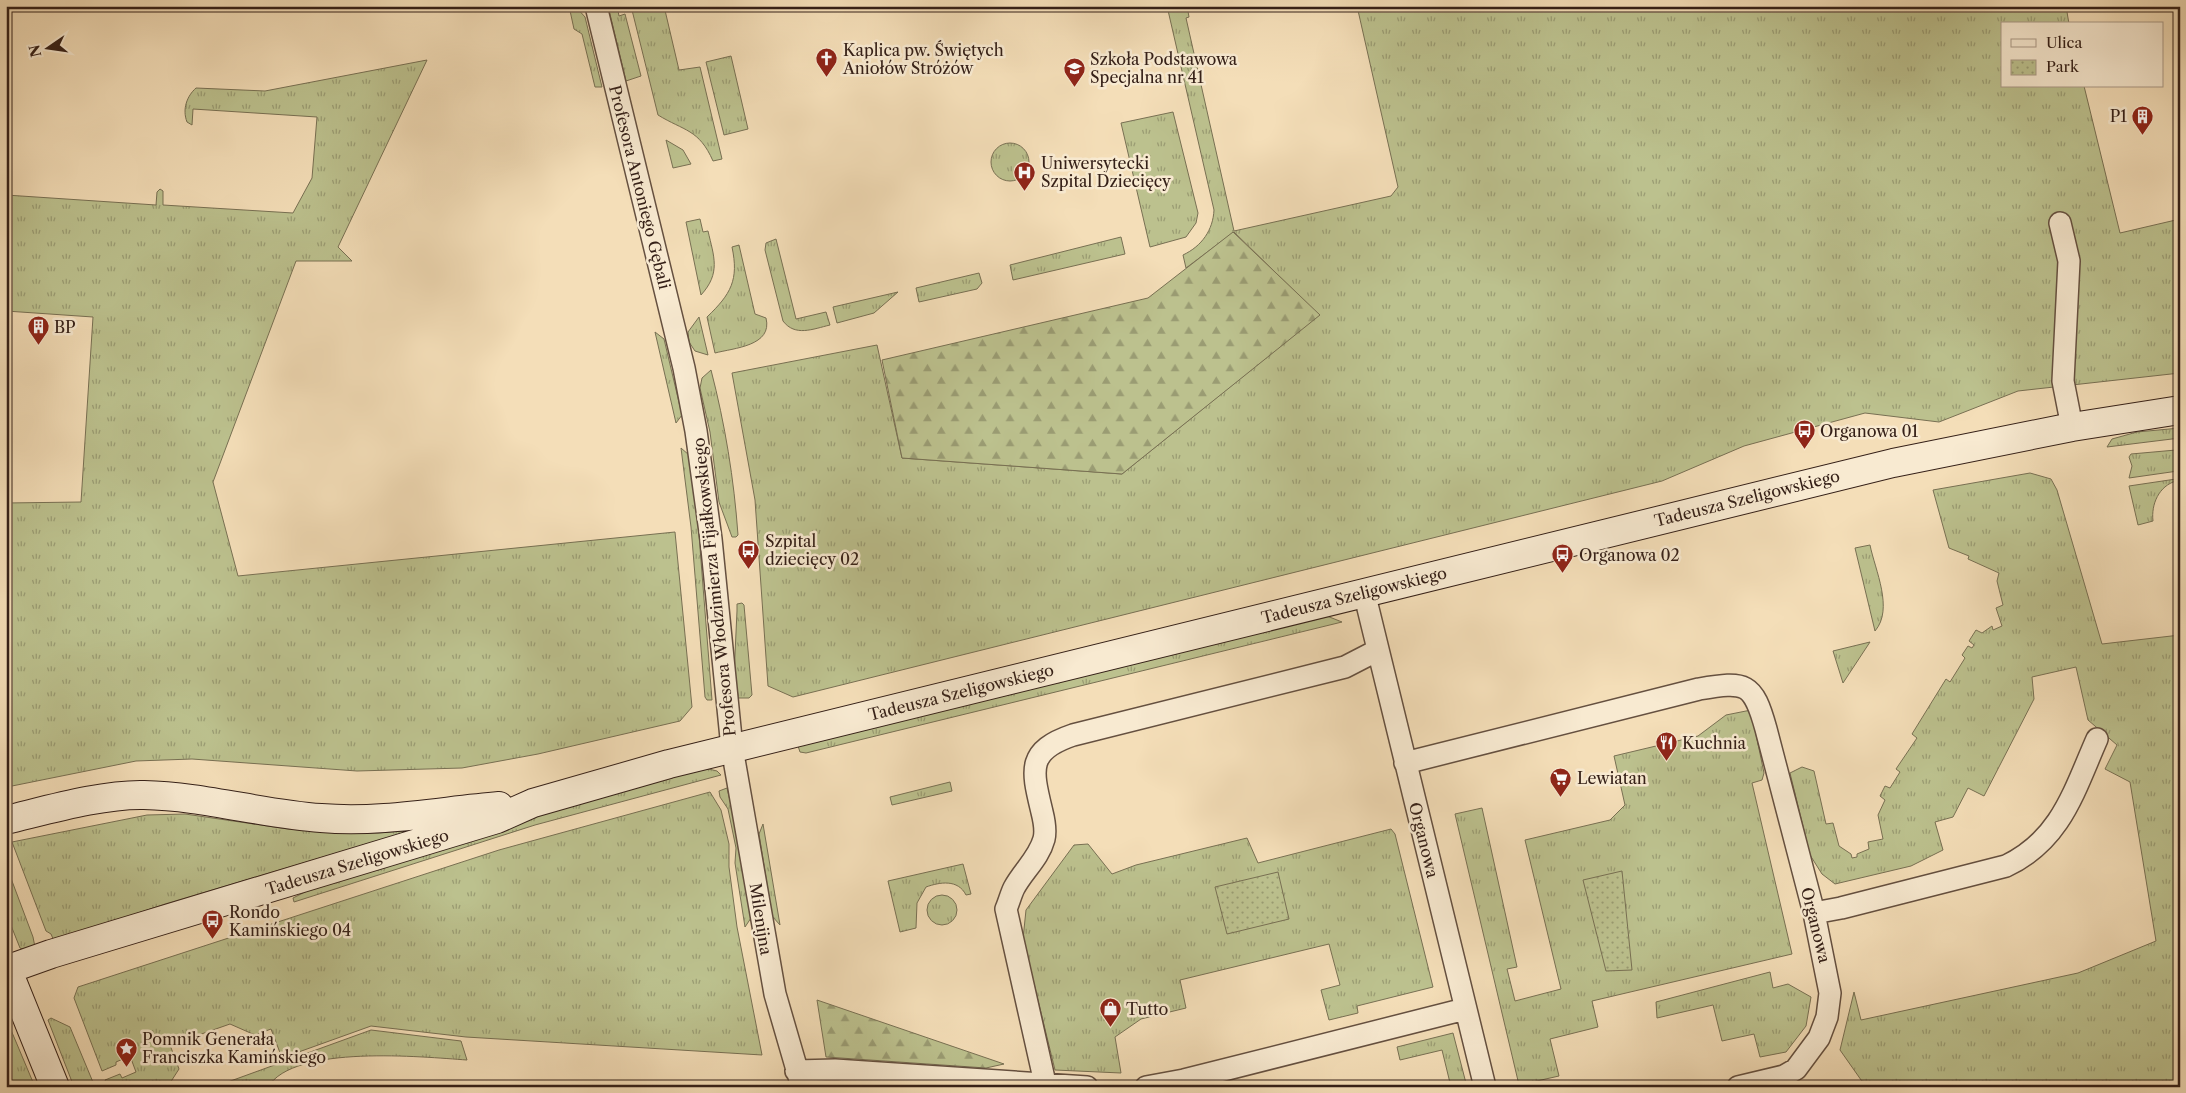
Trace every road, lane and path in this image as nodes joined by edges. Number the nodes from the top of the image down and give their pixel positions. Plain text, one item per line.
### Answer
1 (596, 6) edge
2 (2060, 223) dead end
3 (684, 368) joint
4 (2180, 410) edge
5 (2072, 427) junction
6 (1364, 592) junction
7 (1378, 650) junction
8 (2097, 739) dead end
9 (732, 748) junction
10 (1405, 763) junction
11 (533, 803) junction
12 (6, 820) edge
13 (1814, 913) junction
14 (7, 968) edge
15 (1465, 1010) junction
16 (799, 1079) edge
17 (1045, 1083) junction
18 (55, 1087) edge
19 (1086, 1087) edge
20 (1146, 1087) edge
21 (1485, 1087) edge
22 (1738, 1087) edge

1 - 3 street, Profesora Antoniego Gębali
2 - 5 street
3 - 9 street, Profesora Włodzimierza Fijałkowskiego
4 - 5 street, Tadeusza Szeligowskiego
5 - 6 street, Tadeusza Szeligowskiego
6 - 7 street, Organowa
6 - 9 street, Tadeusza Szeligowskiego
7 - 10 street, Organowa
7 - 17 street
8 - 13 street
9 - 11 street, Tadeusza Szeligowskiego
9 - 16 street, Milenijna
10 - 13 street, Organowa
10 - 15 street, Organowa
11 - 12 street, Tadeusza Szeligowskiego
11 - 14 street, Tadeusza Szeligowskiego
13 - 22 street, Organowa
14 - 18 street
15 - 20 street
15 - 21 street, Organowa
16 - 17 street
17 - 19 street

